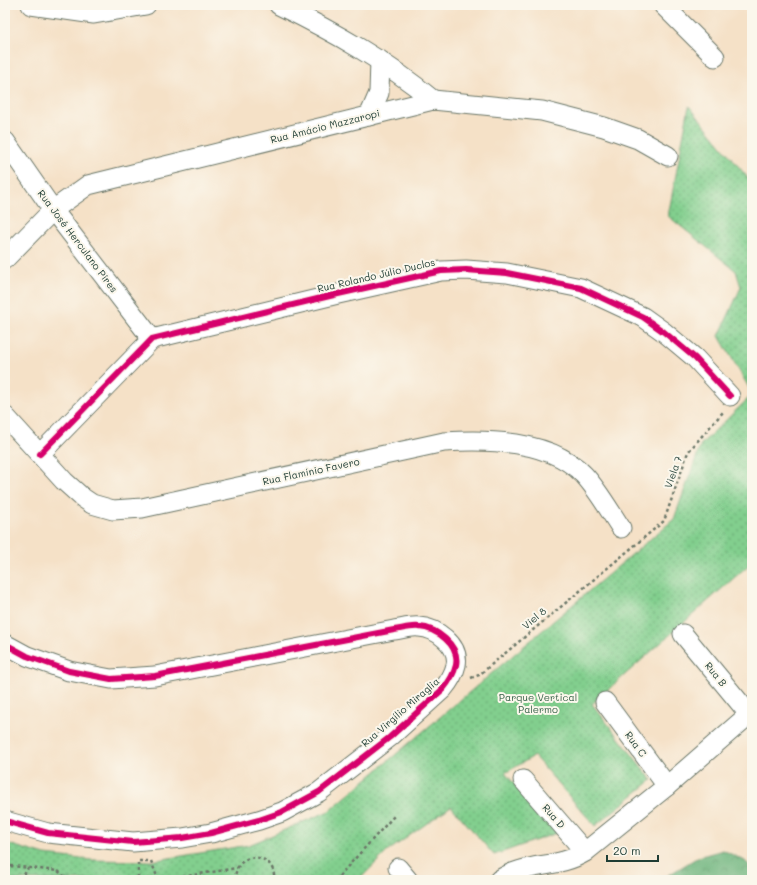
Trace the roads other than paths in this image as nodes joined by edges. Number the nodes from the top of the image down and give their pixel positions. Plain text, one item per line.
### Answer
1 (31, 5) edge
2 (146, 5) edge
3 (279, 5) edge
4 (663, 5) edge
5 (715, 57) dead end
6 (380, 60) junction
7 (433, 100) junction
8 (369, 116) junction
9 (5, 141) edge
10 (668, 156) dead end
11 (53, 210) junction
12 (5, 259) edge
13 (152, 339) junction
14 (730, 396) road end
15 (5, 416) edge
16 (40, 454) junction
17 (621, 528) dead end
18 (684, 634) dead end
19 (5, 644) edge
20 (605, 702) dead end
21 (751, 713) edge
22 (523, 780) dead end
23 (667, 786) junction
24 (5, 821) edge
25 (585, 852) junction
26 (499, 880) edge

1 - 2 street
3 - 6 street
4 - 5 street
6 - 7 street
6 - 8 street
7 - 8 street, Rua Amácio Mazzaropi
7 - 10 street, Rua Amácio Mazzaropi
8 - 11 street, Rua Amácio Mazzaropi
9 - 11 street, Rua José Herculano Pires
11 - 12 street, Rua Amácio Mazzaropi
11 - 13 street, Rua José Herculano Pires
13 - 14 street, Rua Rolando Júlio Duclos
13 - 16 street
15 - 16 street, Rua Flamínio Favero
16 - 17 street, Rua Flamínio Favero
18 - 21 street, Rua B
19 - 24 street, Rua Virgílio Miraglia
20 - 23 street, Rua C
21 - 23 street
22 - 25 street, Rua D
23 - 25 street
25 - 26 street

